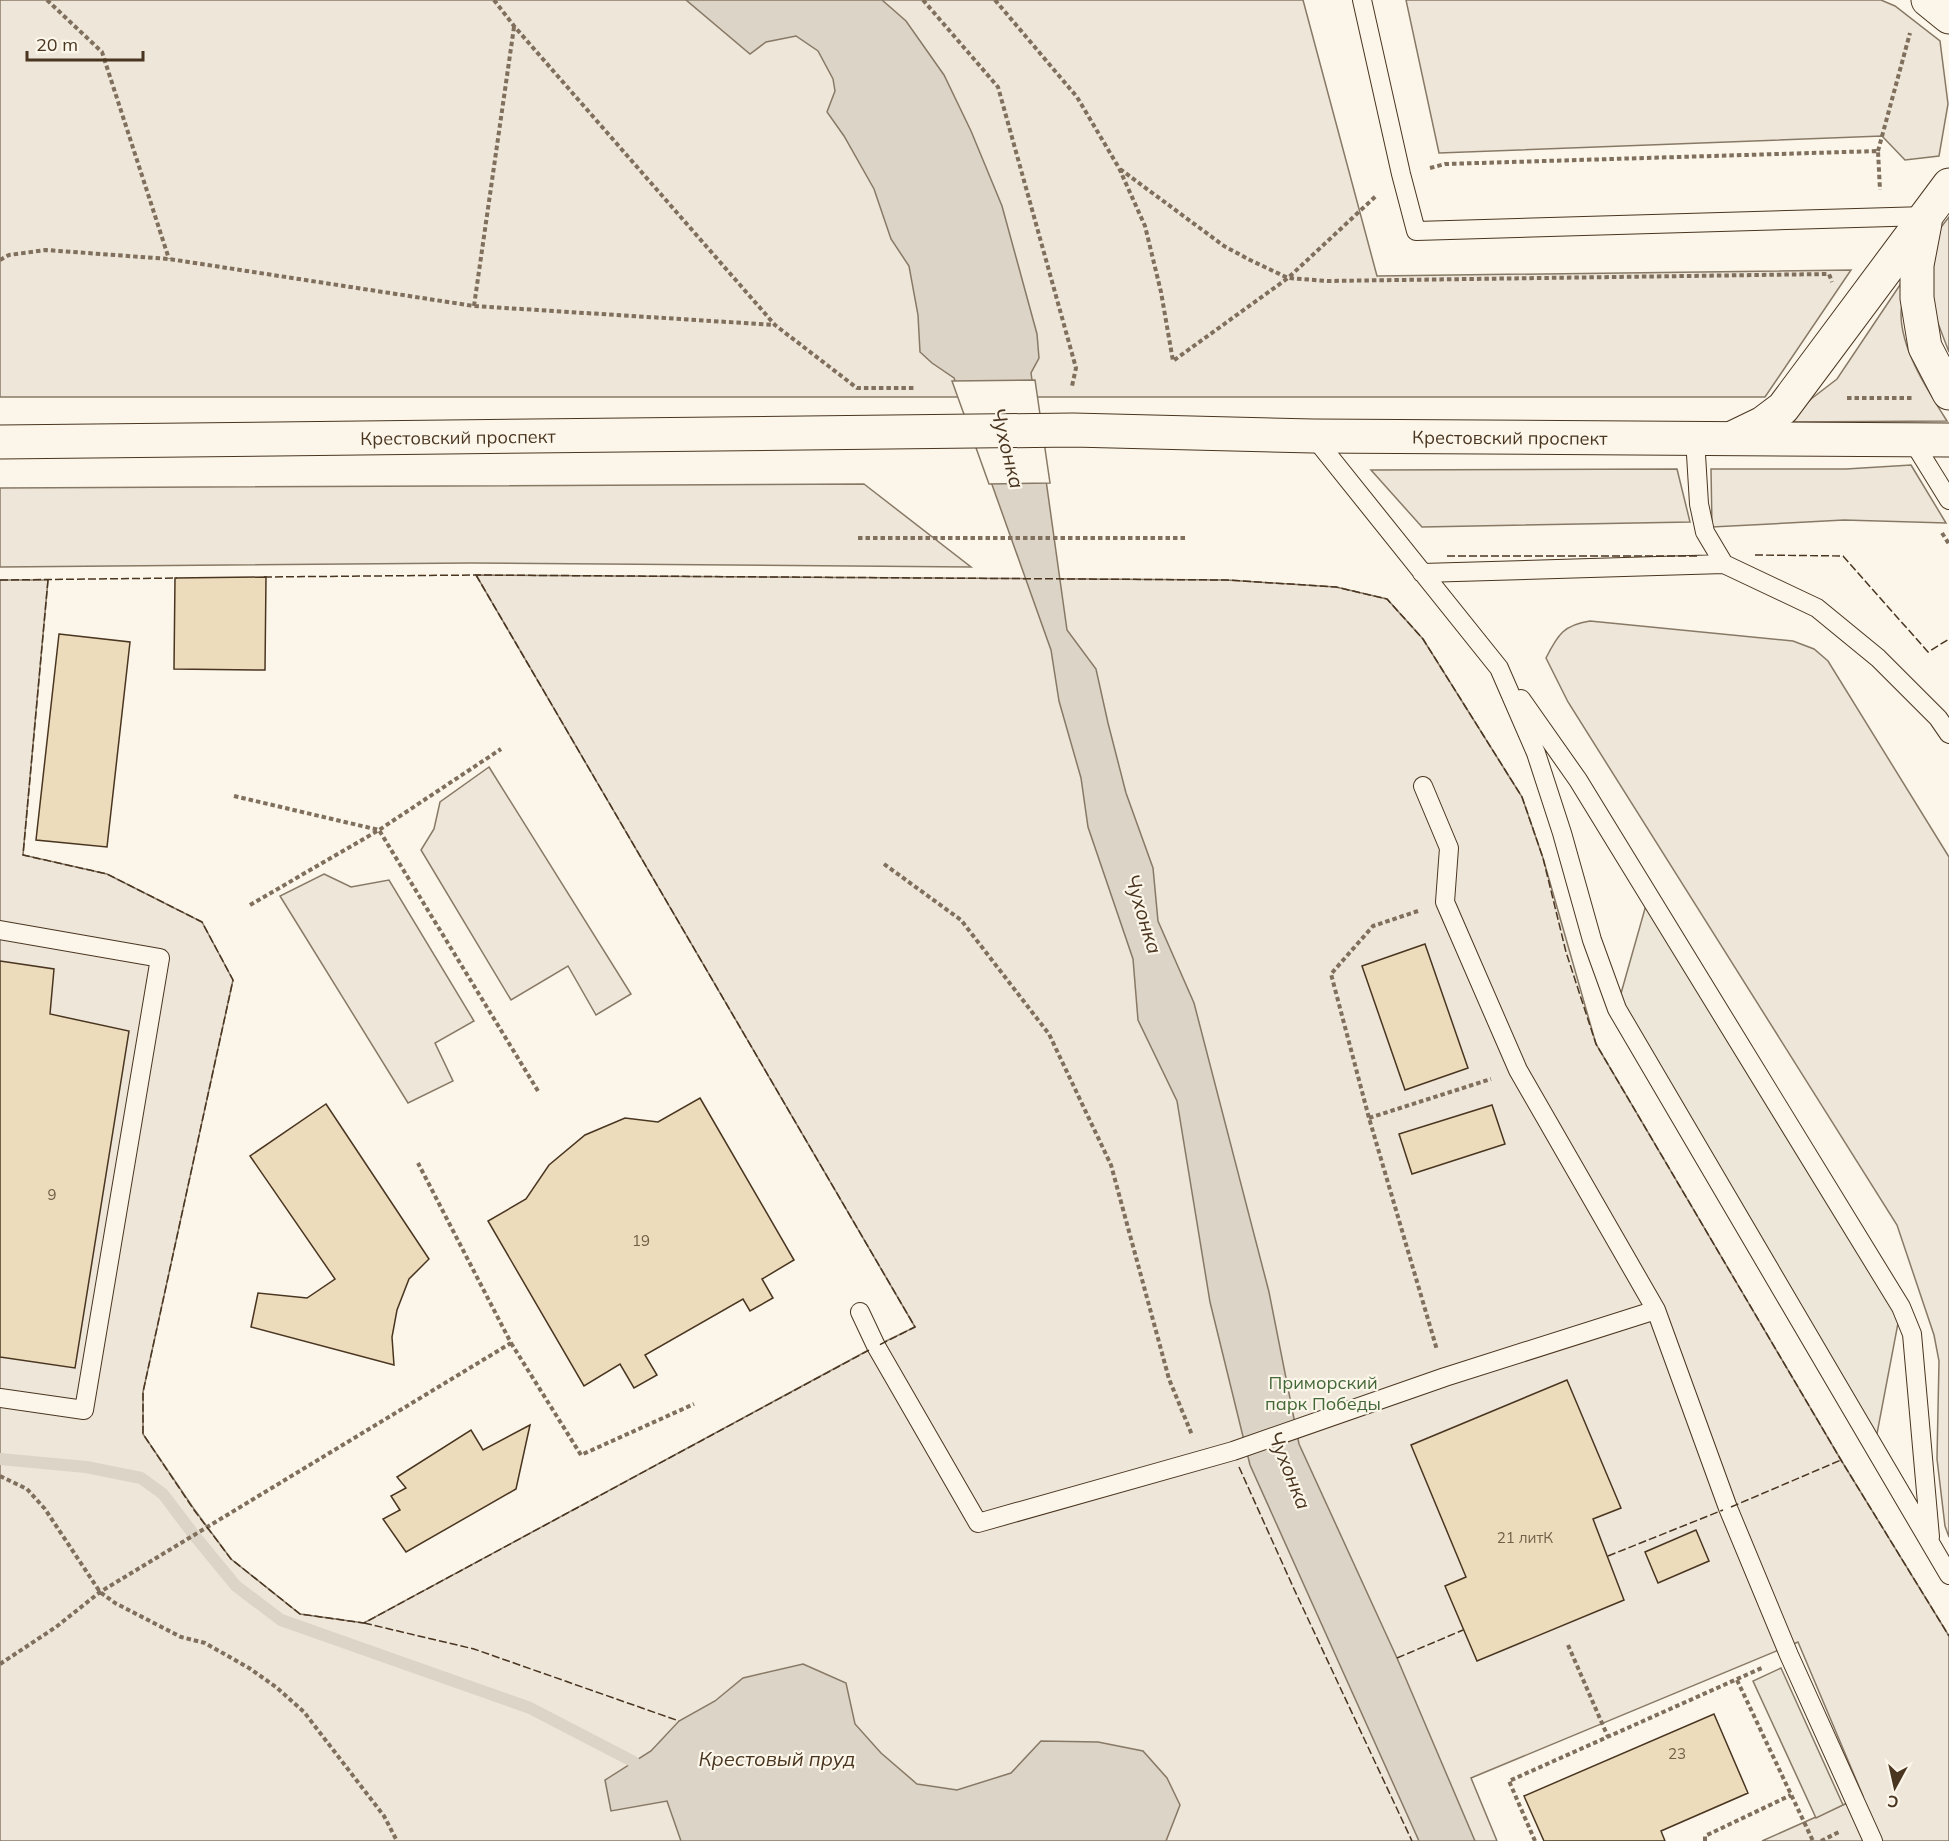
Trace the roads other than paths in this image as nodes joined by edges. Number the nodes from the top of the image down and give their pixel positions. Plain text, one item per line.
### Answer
1 (1362, 0) edge
2 (1928, 0) edge
3 (1949, 17) edge
4 (1949, 186) edge
5 (1926, 216) junction
6 (1936, 396) edge
7 (1313, 436) junction
8 (1695, 438) junction
9 (1733, 438) junction
10 (1912, 440) junction
11 (1949, 440) edge
12 (0, 441) edge
13 (1949, 500) edge
14 (1724, 564) junction
15 (1422, 573) junction
16 (1499, 668) junction
17 (1949, 734) edge
18 (1423, 786) dead end
19 (0, 930) edge
20 (1656, 1310) junction
21 (860, 1312) dead end
22 (0, 1398) edge
23 (1931, 1545) junction
24 (1949, 1575) edge
25 (1873, 1841) edge

1 - 5 lane
2 - 3 street
4 - 5 street
5 - 6 street
5 - 9 street
7 - 8 street, Крестовский проспект
7 - 12 street, Крестовский проспект
7 - 15 lane
8 - 9 street, Крестовский проспект
8 - 14 lane
9 - 10 street, Крестовский проспект
10 - 11 street, Крестовский проспект
10 - 13 lane
14 - 15 lane
14 - 17 lane
15 - 16 lane
16 - 23 lane
16 - 23 lane
18 - 20 lane
19 - 22 lane
20 - 21 lane
20 - 25 lane
23 - 24 lane

